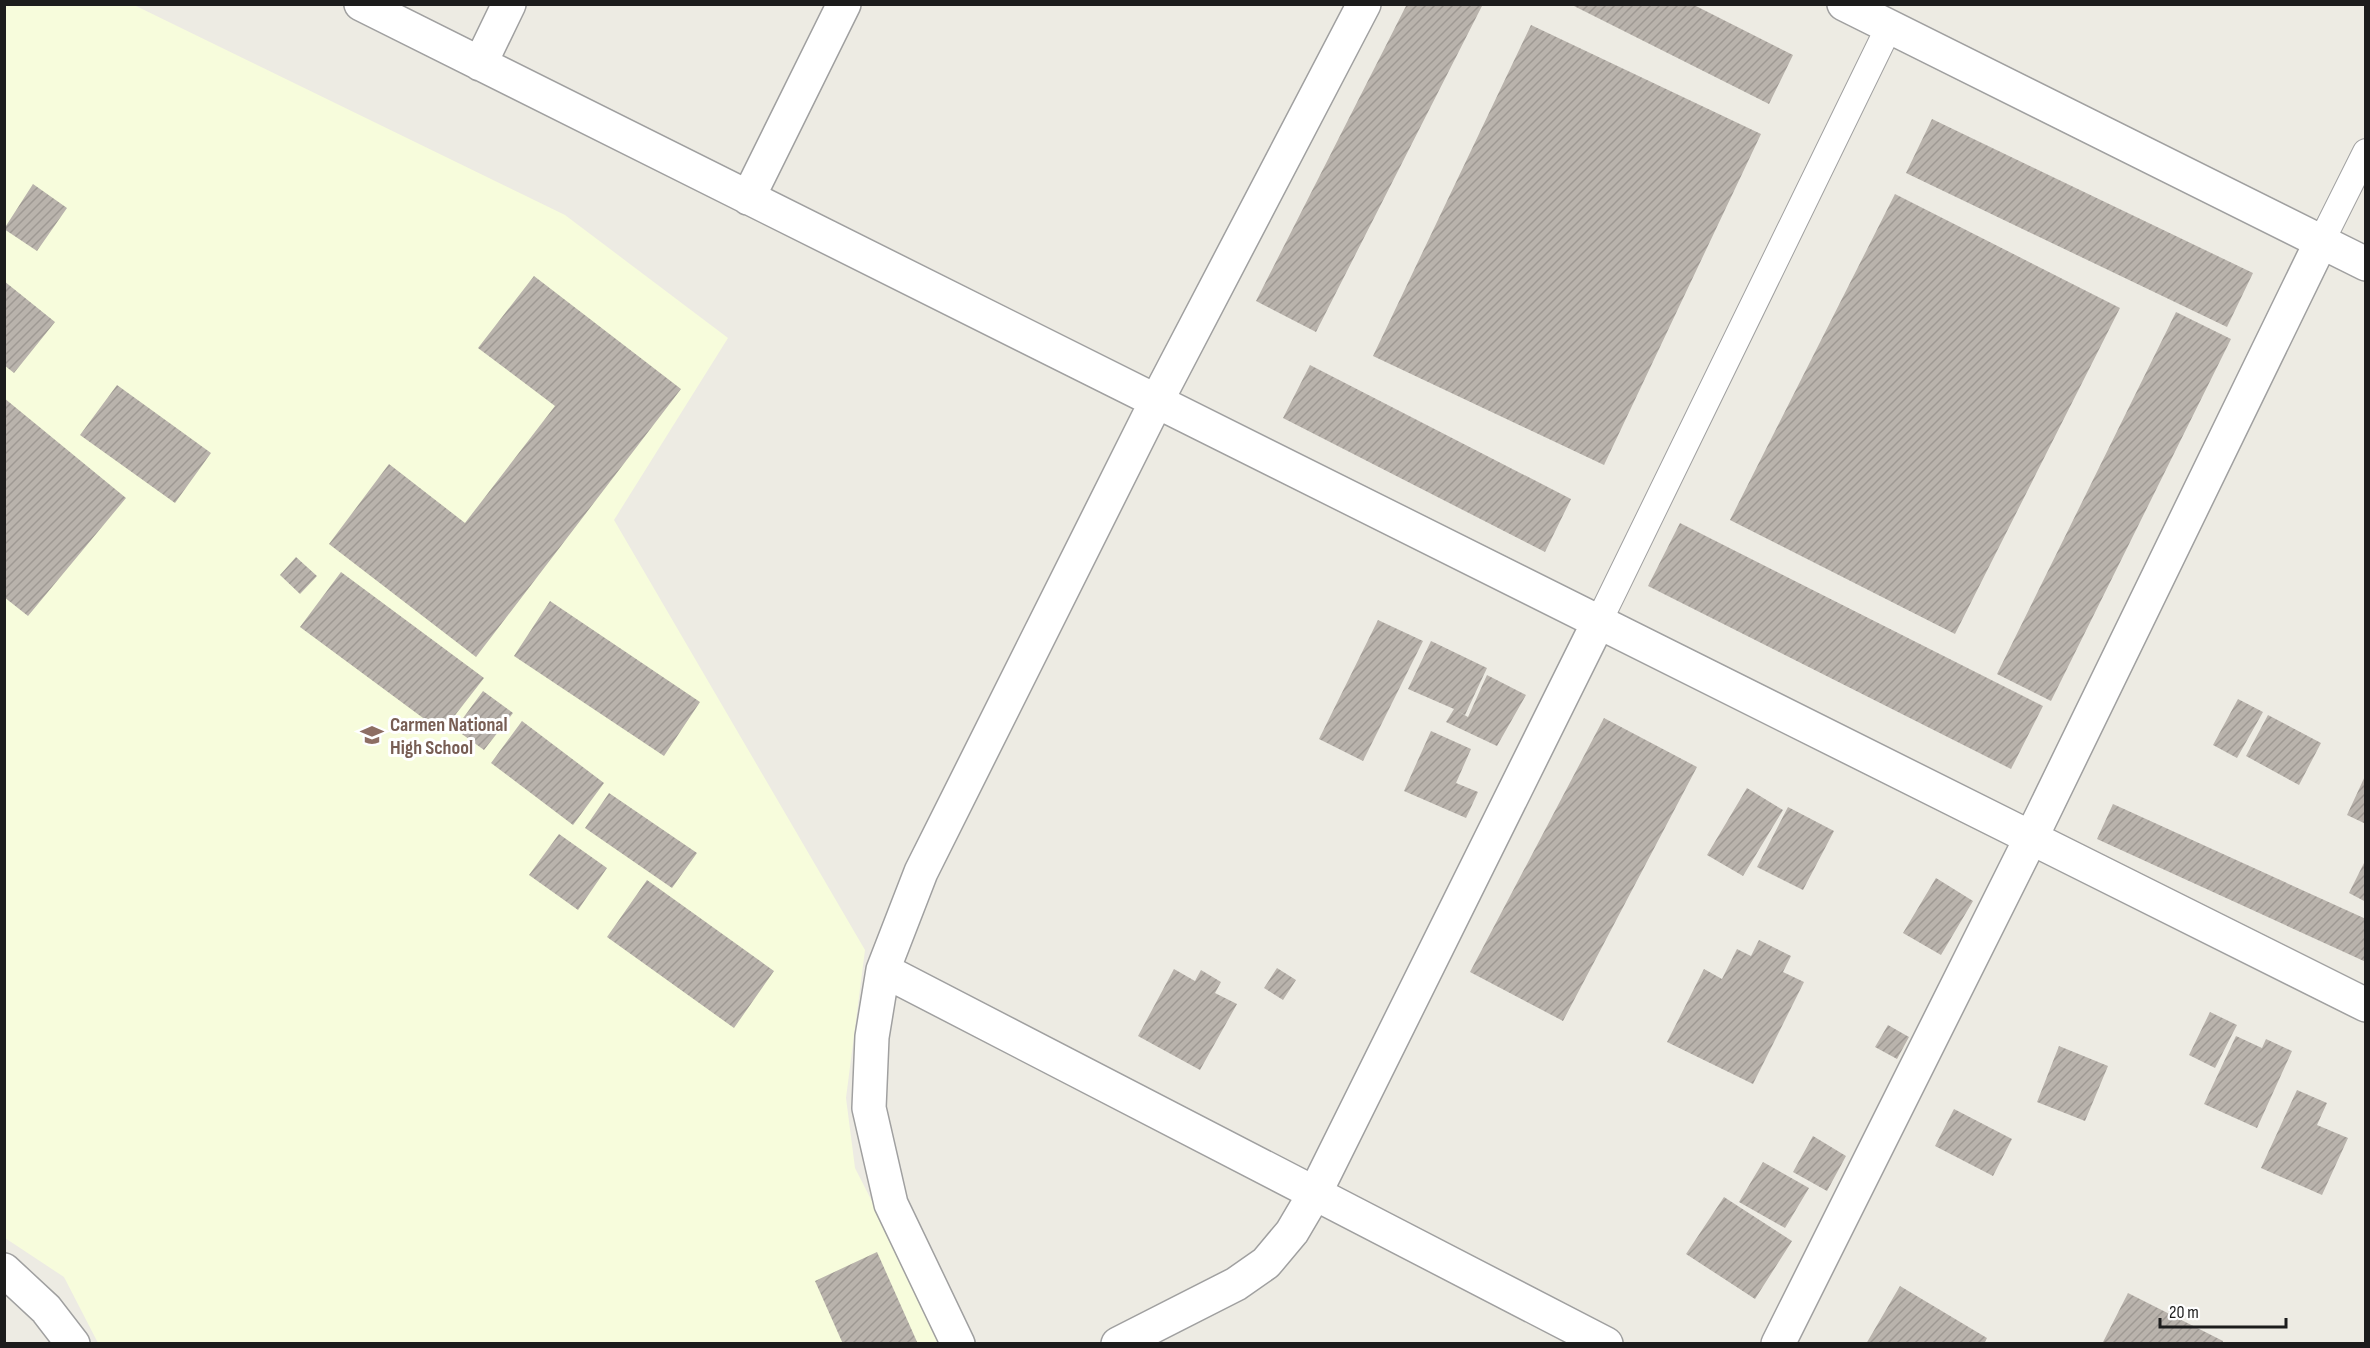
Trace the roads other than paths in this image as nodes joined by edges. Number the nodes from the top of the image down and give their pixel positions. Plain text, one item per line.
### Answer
1 (361, 4) edge
2 (509, 4) edge
3 (843, 4) edge
4 (1364, 4) edge
5 (1844, 4) edge
6 (1889, 27) junction
7 (480, 64) junction
8 (2366, 152) edge
9 (748, 198) junction
10 (2321, 242) junction
11 (2366, 264) edge
12 (1156, 402) junction
13 (1598, 622) junction
14 (2031, 838) junction
15 (883, 970) junction
16 (2366, 1005) edge
17 (1315, 1193) junction
18 (4, 1270) edge
19 (73, 1344) edge
20 (958, 1344) edge
21 (1118, 1344) edge
22 (1606, 1344) edge
23 (1778, 1344) edge

1 - 7 street
2 - 7 street
3 - 9 street
4 - 12 street
5 - 6 street
6 - 10 street
6 - 13 lane
7 - 9 street
8 - 10 lane
9 - 12 street
10 - 11 street
10 - 14 street
12 - 13 street
12 - 15 street
13 - 14 street
13 - 17 street
14 - 16 street
14 - 23 street
15 - 17 street
15 - 20 street
17 - 21 street
17 - 22 street
18 - 19 street

